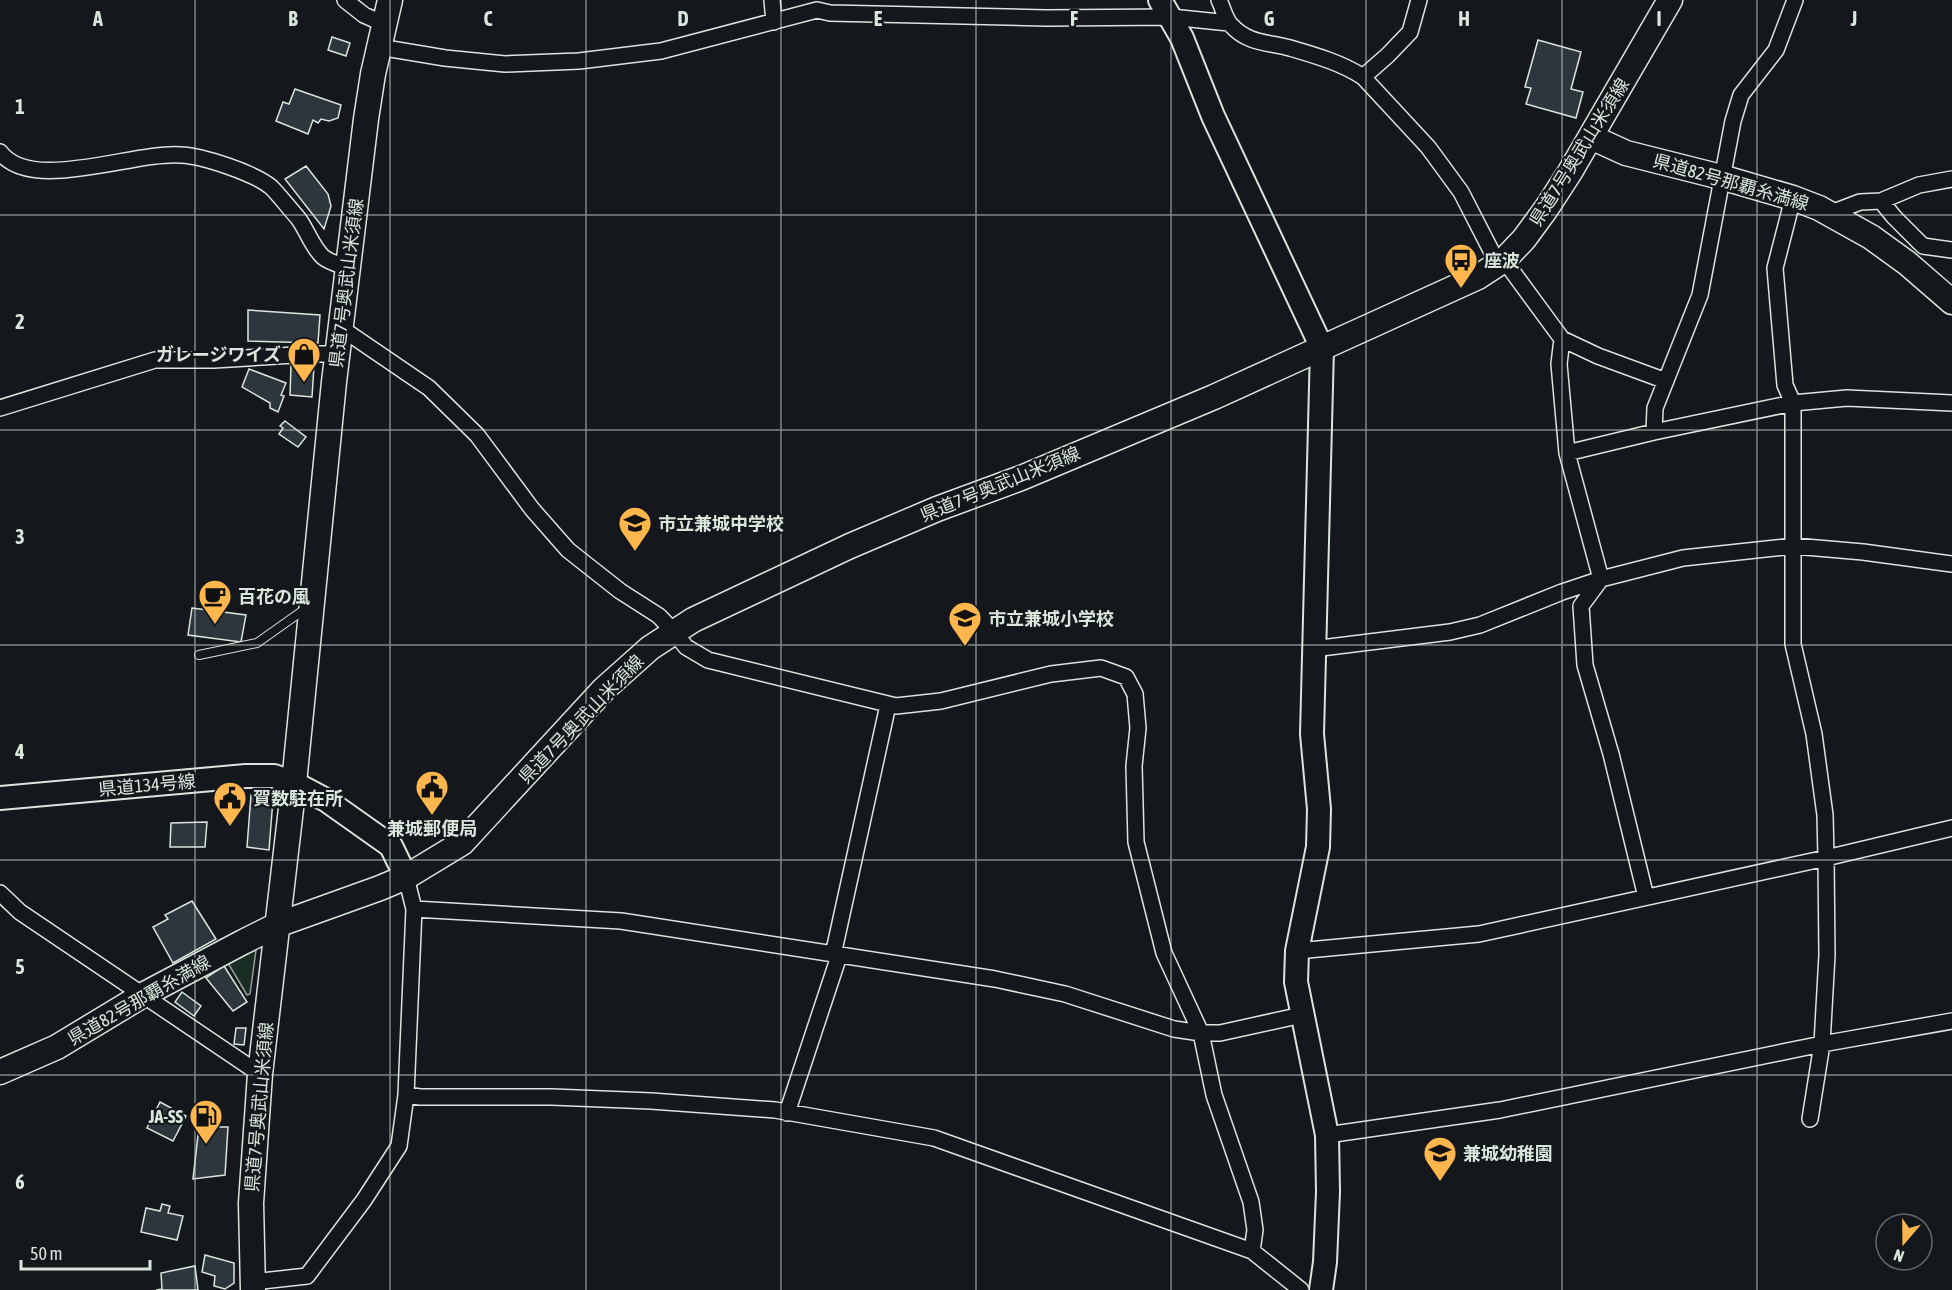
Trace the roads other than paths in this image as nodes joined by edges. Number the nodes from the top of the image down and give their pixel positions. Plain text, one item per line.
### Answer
1 (345, 0) edge
2 (390, 0) edge
3 (772, 0) edge
4 (1220, 0) edge
5 (1419, 0) edge
6 (1670, 0) edge
7 (1795, 0) edge
8 (1166, 9) edge
9 (774, 22) junction
10 (1228, 23) junction
11 (381, 36) junction
12 (1363, 77) junction
13 (1591, 137) junction
14 (0, 152) edge
15 (1721, 177) junction
16 (1952, 178) edge
17 (1793, 198) junction
18 (1881, 201) junction
19 (1831, 213) junction
20 (1952, 250) edge
21 (1915, 254) junction
22 (1501, 262) junction
23 (348, 268) junction
24 (1952, 302) edge
25 (341, 328) junction
26 (1562, 339) junction
27 (1322, 348) junction
28 (337, 354) junction
29 (1666, 381) junction
30 (1793, 403) junction
31 (1952, 403) edge
32 (0, 408) edge
33 (1654, 432) junction
34 (1567, 453) junction
35 (1794, 546) junction
36 (1952, 564) edge
37 (1602, 579) junction
38 (312, 604) junction
39 (674, 632) junction
40 (1313, 649) junction
41 (199, 655) dead end
42 (888, 705) junction
43 (294, 783) junction
44 (0, 798) edge
45 (1952, 828) edge
46 (1826, 858) junction
47 (406, 877) junction
48 (0, 893) edge
49 (1646, 897) junction
50 (414, 909) junction
51 (277, 925) junction
52 (1296, 951) junction
53 (836, 955) junction
54 (143, 995) junction
55 (1302, 1015) junction
56 (1952, 1021) edge
57 (1201, 1033) junction
58 (1822, 1044) junction
59 (0, 1072) edge
60 (260, 1074) junction
61 (406, 1095) junction
62 (787, 1113) junction
63 (1810, 1119) dead end
64 (1327, 1135) junction
65 (1252, 1251) junction
66 (253, 1286) edge
67 (1300, 1290) edge
68 (1321, 1290) edge

1 - 11 street
2 - 11 main road, 県道7号奥武山米須線
3 - 9 street
4 - 10 street
5 - 12 street
6 - 13 main road, 県道7号奥武山米須線
7 - 15 street
8 - 9 street
8 - 10 street
8 - 27 street
9 - 11 street
10 - 12 street
11 - 23 main road, 県道7号奥武山米須線
12 - 22 street
13 - 15 main road, 県道82号那覇糸満線
13 - 22 main road, 県道7号奥武山米須線
14 - 23 street
15 - 17 main road, 県道82号那覇糸満線
15 - 29 street
16 - 18 street
17 - 19 main road, 県道82号那覇糸満線
17 - 30 street
18 - 19 street
18 - 21 street
19 - 21 main road, 県道82号那覇糸満線
20 - 21 street
21 - 24 main road, 県道82号那覇糸満線
22 - 26 street
22 - 27 main road, 県道7号奥武山米須線
23 - 25 main road, 県道7号奥武山米須線
25 - 28 main road, 県道7号奥武山米須線
25 - 39 street
26 - 29 street
26 - 34 street
27 - 39 main road, 県道7号奥武山米須線
27 - 40 street
28 - 32 street
28 - 38 main road, 県道7号奥武山米須線
29 - 33 street
30 - 31 street
30 - 33 street
30 - 35 street
33 - 34 street
34 - 37 street
35 - 36 street
35 - 37 street
35 - 46 street
37 - 40 street
37 - 49 street
38 - 41 lane
38 - 43 main road, 県道7号奥武山米須線
39 - 42 street
39 - 47 main road, 県道7号奥武山米須線
40 - 52 street
42 - 53 street
42 - 57 street
43 - 44 street, 県道134号線
43 - 47 street, 県道134号線
43 - 51 main road, 県道7号奥武山米須線
45 - 46 street
46 - 49 street
46 - 58 street
47 - 50 street
47 - 51 main road, 県道7号奥武山米須線
48 - 54 street
49 - 52 street
50 - 53 street
50 - 61 street
51 - 54 main road, 県道82号那覇糸満線
51 - 60 main road, 県道7号奥武山米須線
52 - 55 street
53 - 57 street
53 - 62 street
54 - 59 main road, 県道82号那覇糸満線
54 - 60 street
55 - 57 street
55 - 64 street
56 - 58 street
57 - 65 street
58 - 63 street
58 - 64 street
60 - 66 main road, 県道7号奥武山米須線
61 - 62 street
61 - 66 street
62 - 65 street
64 - 68 street
65 - 67 street

